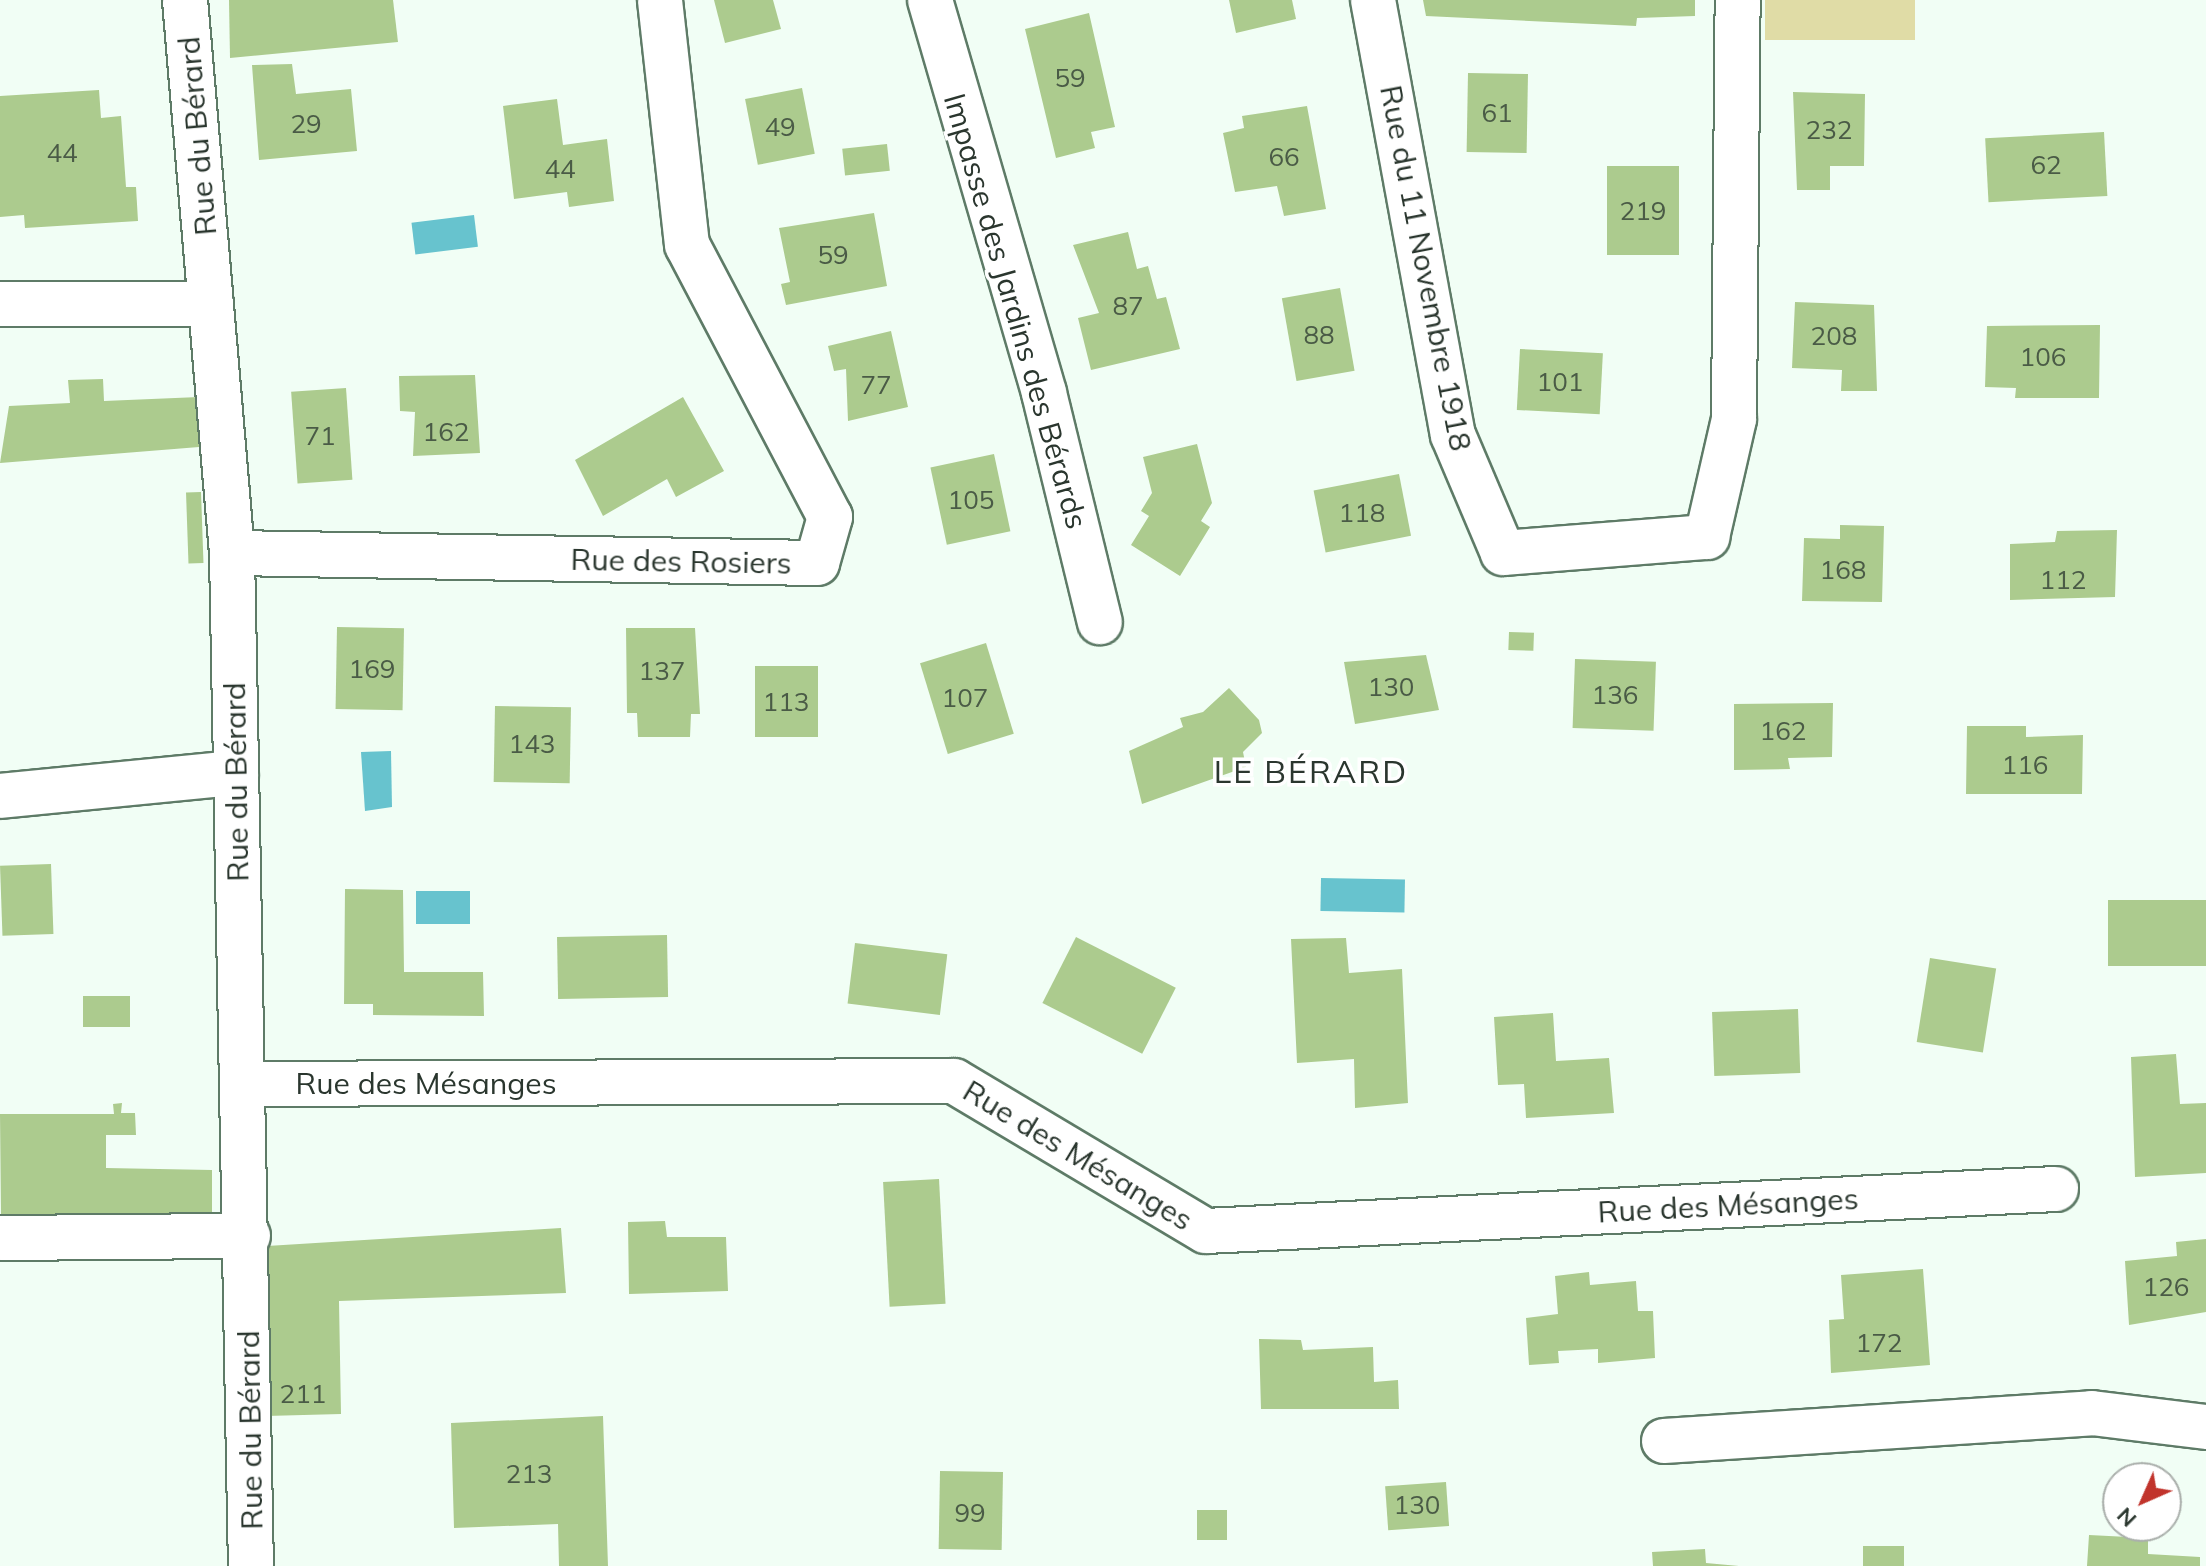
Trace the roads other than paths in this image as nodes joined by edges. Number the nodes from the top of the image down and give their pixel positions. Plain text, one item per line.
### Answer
1 (185, 0) edge
2 (660, 0) edge
3 (930, 0) edge
4 (1373, 0) edge
5 (1738, 0) edge
6 (0, 304) edge
7 (211, 304) junction
8 (232, 553) junction
9 (1100, 622) dead end
10 (236, 773) junction
11 (0, 796) edge
12 (242, 1084) junction
13 (2056, 1189) dead end
14 (248, 1236) junction
15 (0, 1238) edge
16 (2206, 1427) edge
17 (1664, 1441) dead end
18 (251, 1566) edge

1 - 7 street, Rue du Bérard
2 - 8 street, Rue des Rosiers
3 - 9 street, Impasse des Jardins des Bérards
4 - 5 street, Rue du 11 Novembre 1918
6 - 7 street
7 - 8 street, Rue du Bérard
8 - 10 street, Rue du Bérard
10 - 11 street
10 - 12 street, Rue du Bérard
12 - 13 street, Rue des Mésanges
12 - 14 street, Rue du Bérard
14 - 15 street
14 - 18 street, Rue du Bérard
16 - 17 street

